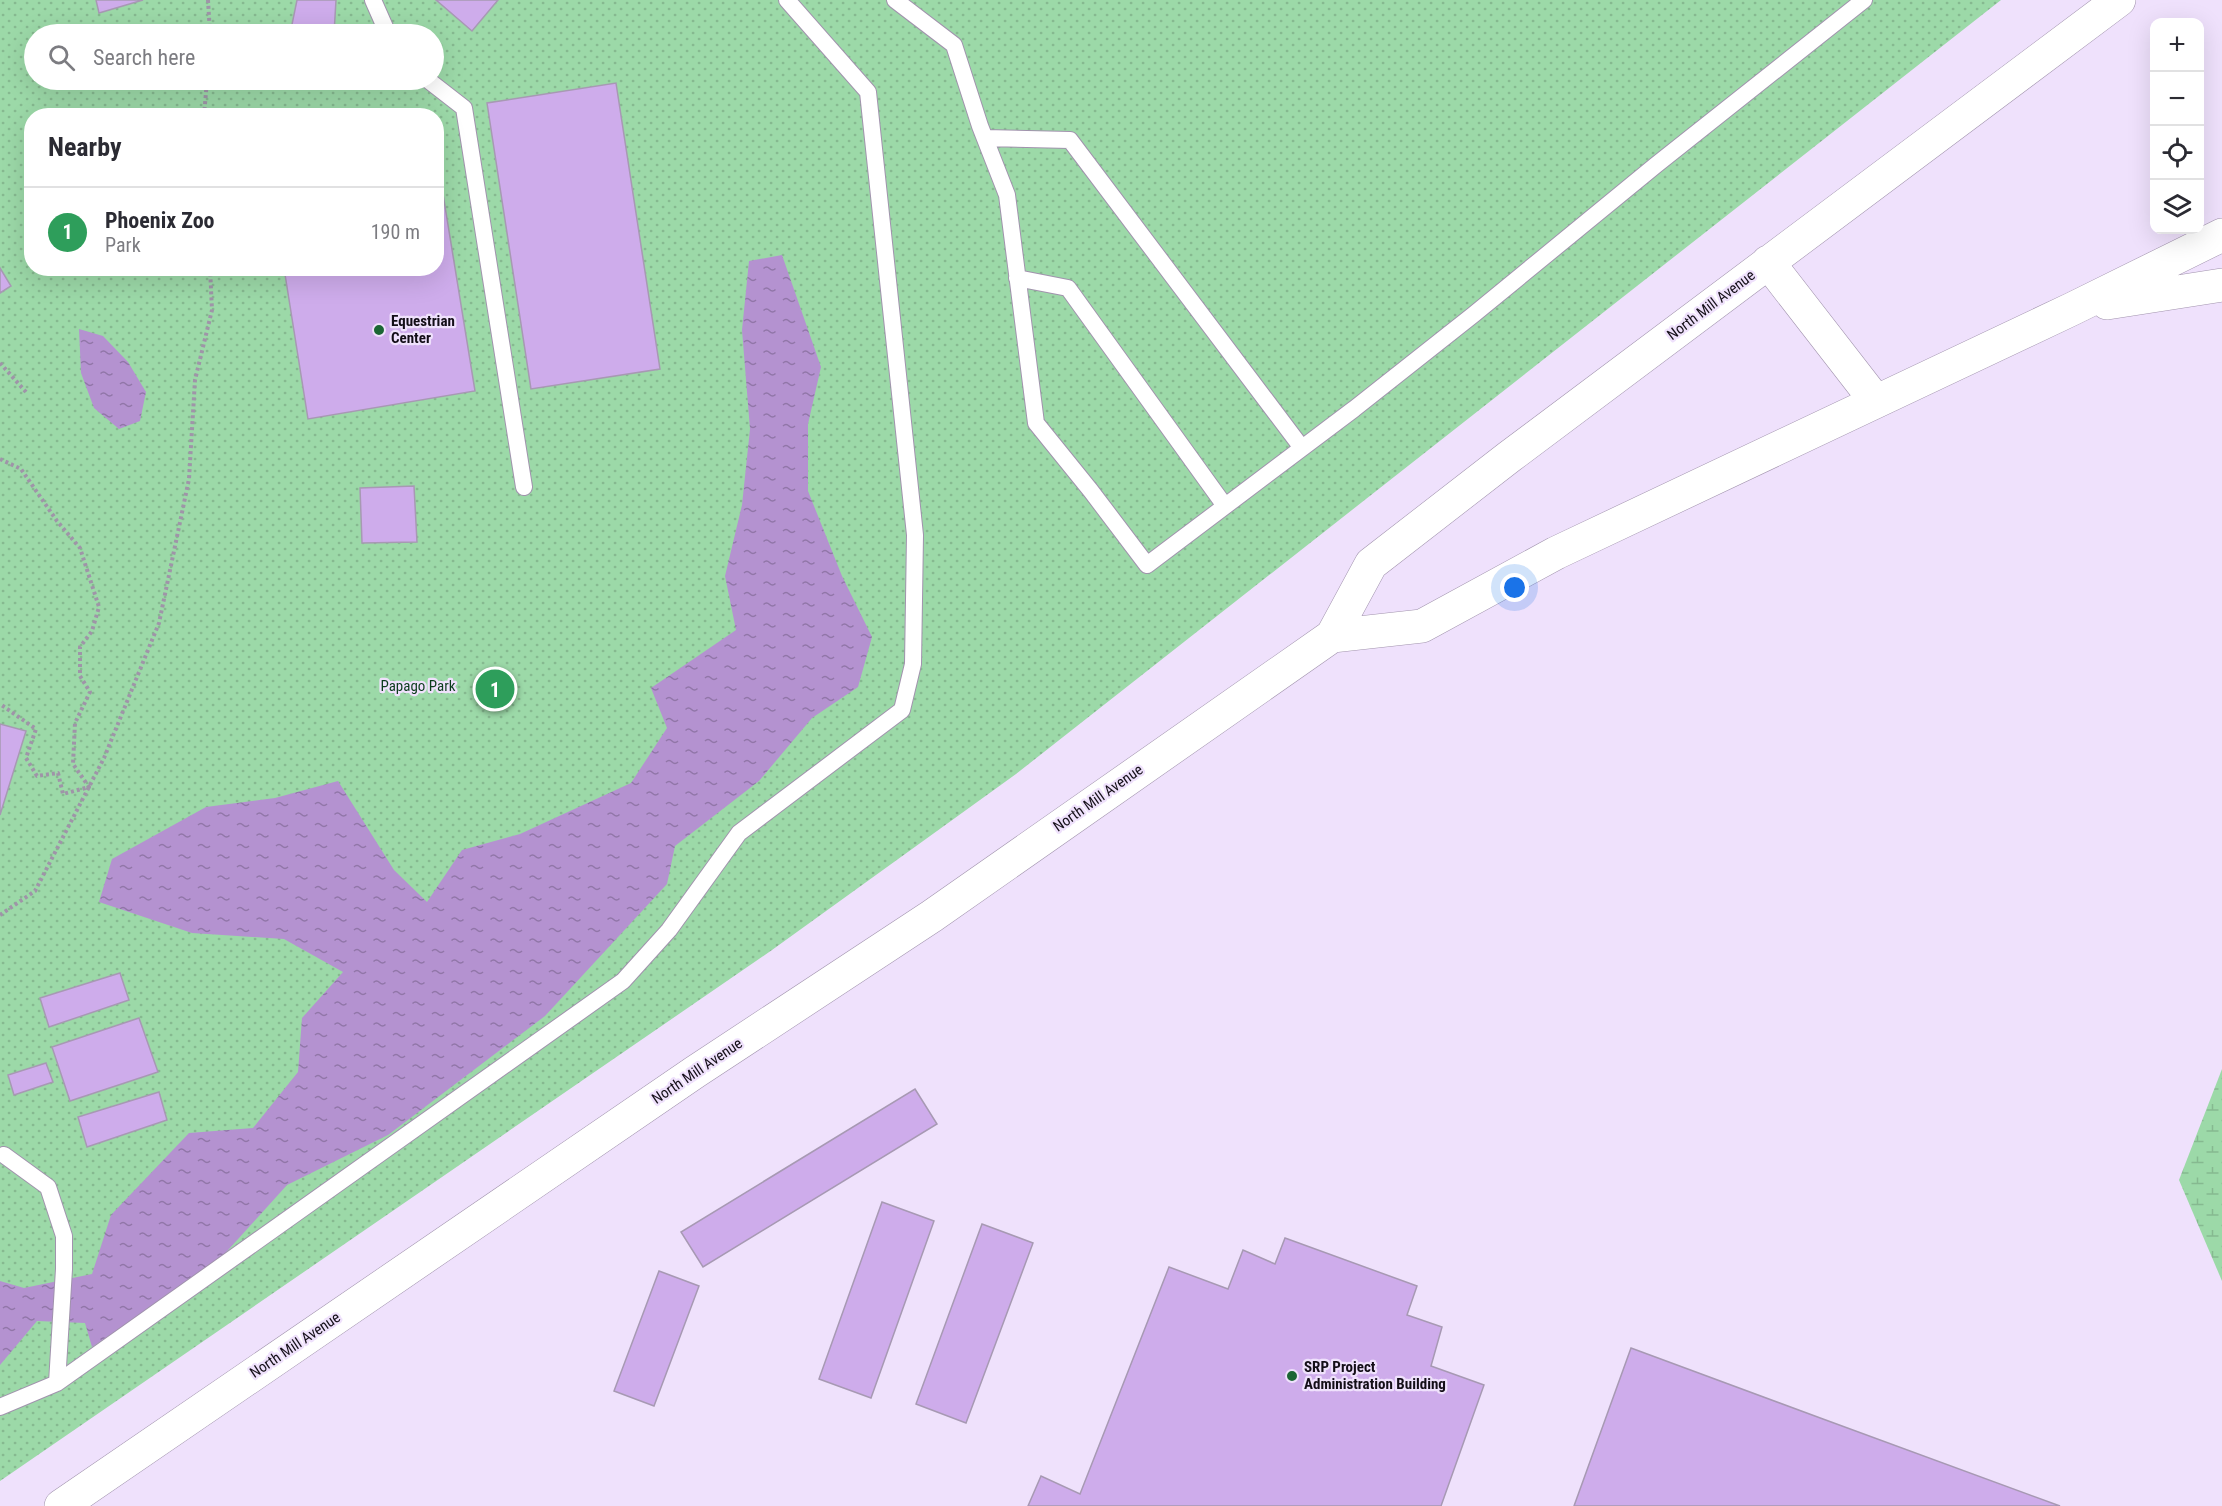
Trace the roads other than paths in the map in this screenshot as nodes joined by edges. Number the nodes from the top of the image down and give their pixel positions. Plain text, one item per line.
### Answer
1 (373, 0) edge
2 (787, 0) edge
3 (895, 0) edge
4 (1864, 0) edge
5 (2119, 0) edge
6 (384, 24) edge
7 (441, 90) edge
8 (985, 138) junction
9 (2222, 235) edge
10 (1768, 262) junction
11 (1017, 278) junction
12 (2222, 285) edge
13 (2072, 309) junction
14 (1875, 400) junction
15 (1302, 448) junction
16 (524, 487) dead end
17 (1225, 506) junction
18 (1332, 636) junction
19 (4, 1155) dead end
20 (57, 1383) junction
21 (0, 1407) edge
22 (61, 1506) edge

1 - 6 lane
2 - 20 lane
3 - 8 lane
4 - 15 lane
5 - 10 main road, North Mill Avenue
7 - 16 lane
8 - 11 lane
8 - 15 lane
9 - 13 main road, North Mill Avenue
10 - 14 main road
10 - 18 main road, North Mill Avenue
11 - 17 lane
11 - 17 lane
12 - 13 main road
13 - 14 main road, North Mill Avenue
14 - 18 main road, North Mill Avenue
15 - 17 lane
18 - 22 main road, North Mill Avenue
19 - 20 lane
20 - 21 lane

